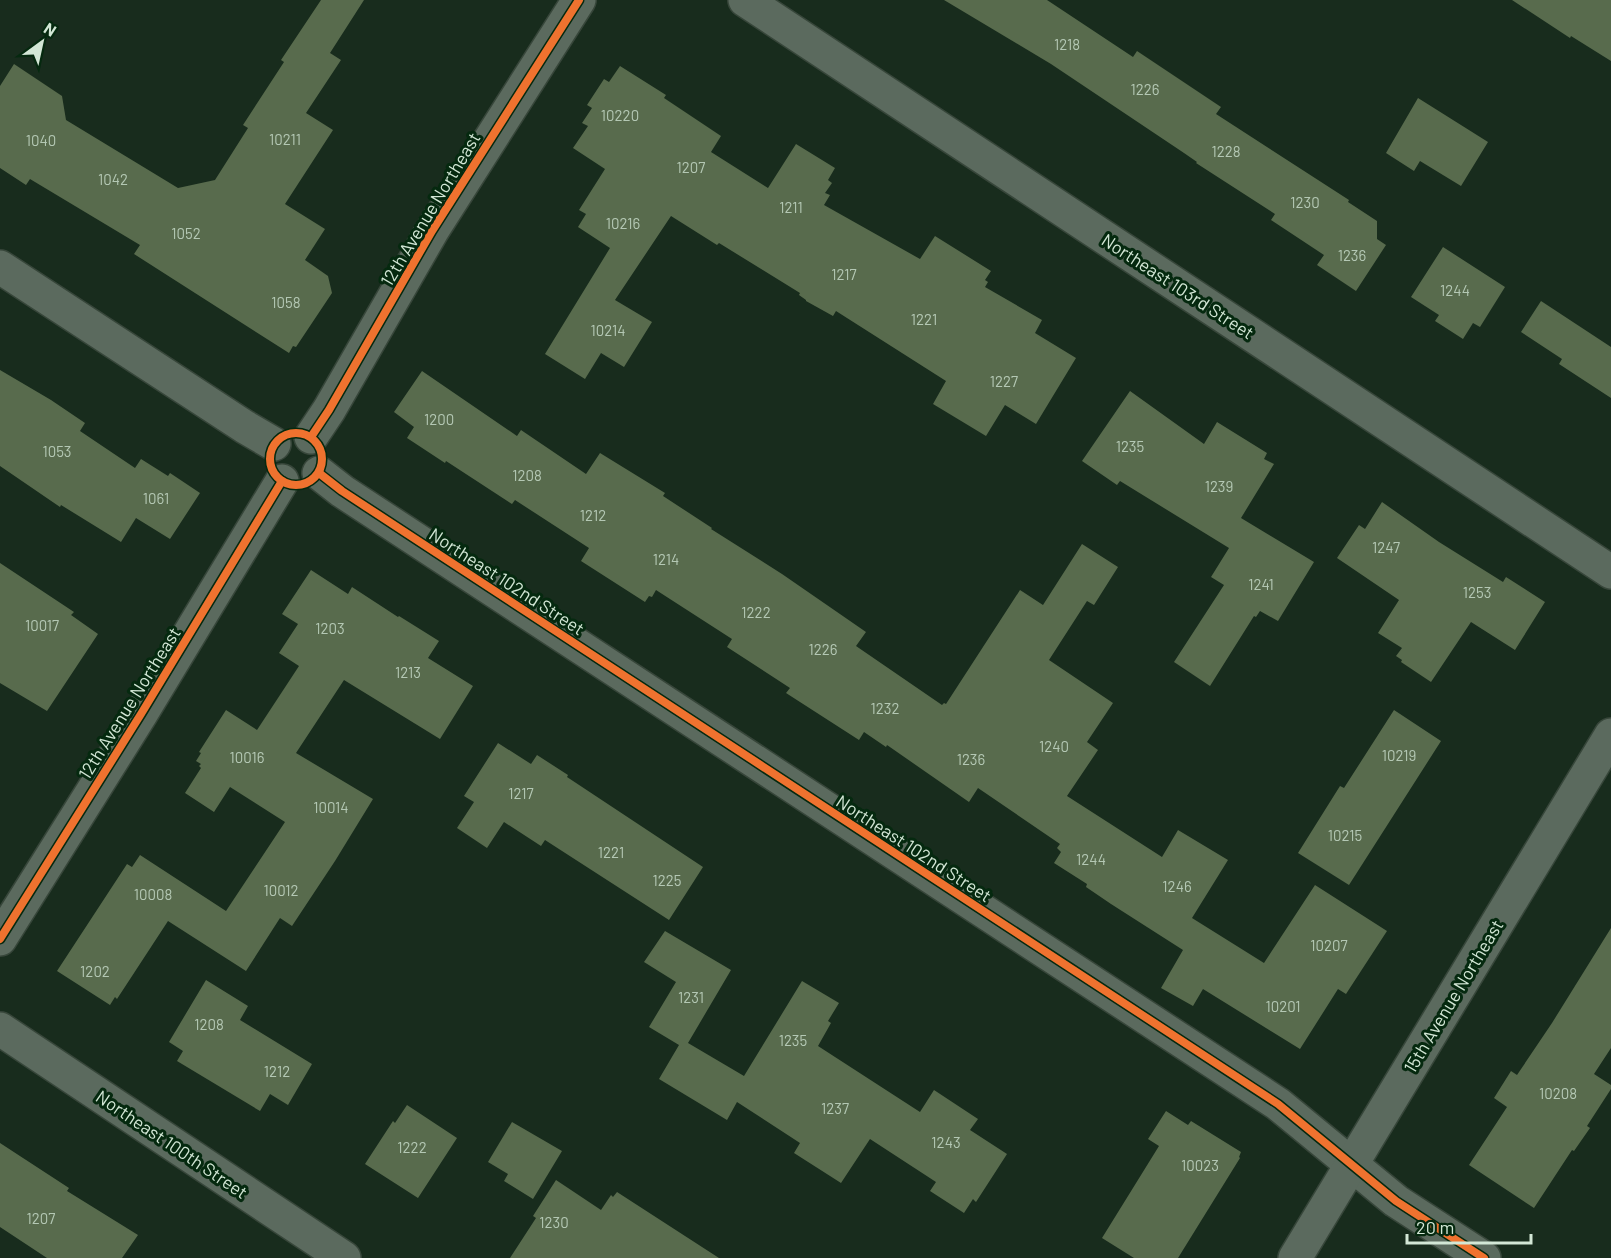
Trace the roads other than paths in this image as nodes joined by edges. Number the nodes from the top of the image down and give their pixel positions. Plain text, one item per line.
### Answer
1 (579, 0) edge
2 (745, 0) edge
3 (0, 267) edge
4 (311, 436) junction
5 (274, 444) junction
6 (319, 473) junction
7 (282, 481) junction
8 (1611, 572) edge
9 (1611, 735) edge
10 (0, 939) edge
11 (0, 1029) edge
12 (1352, 1164) junction
13 (344, 1258) edge
14 (1295, 1258) edge
15 (1484, 1258) edge

1 - 4 street, 12th Avenue Northeast
2 - 8 street, Northeast 103rd Street
3 - 5 street
4 - 5 street
4 - 6 street
5 - 7 street
6 - 7 street
6 - 12 street, Northeast 102nd Street
7 - 10 street, 12th Avenue Northeast
9 - 12 street, 15th Avenue Northeast
11 - 13 street, Northeast 100th Street
12 - 14 street, 15th Avenue Northeast
12 - 15 street, Northeast 102nd Street

